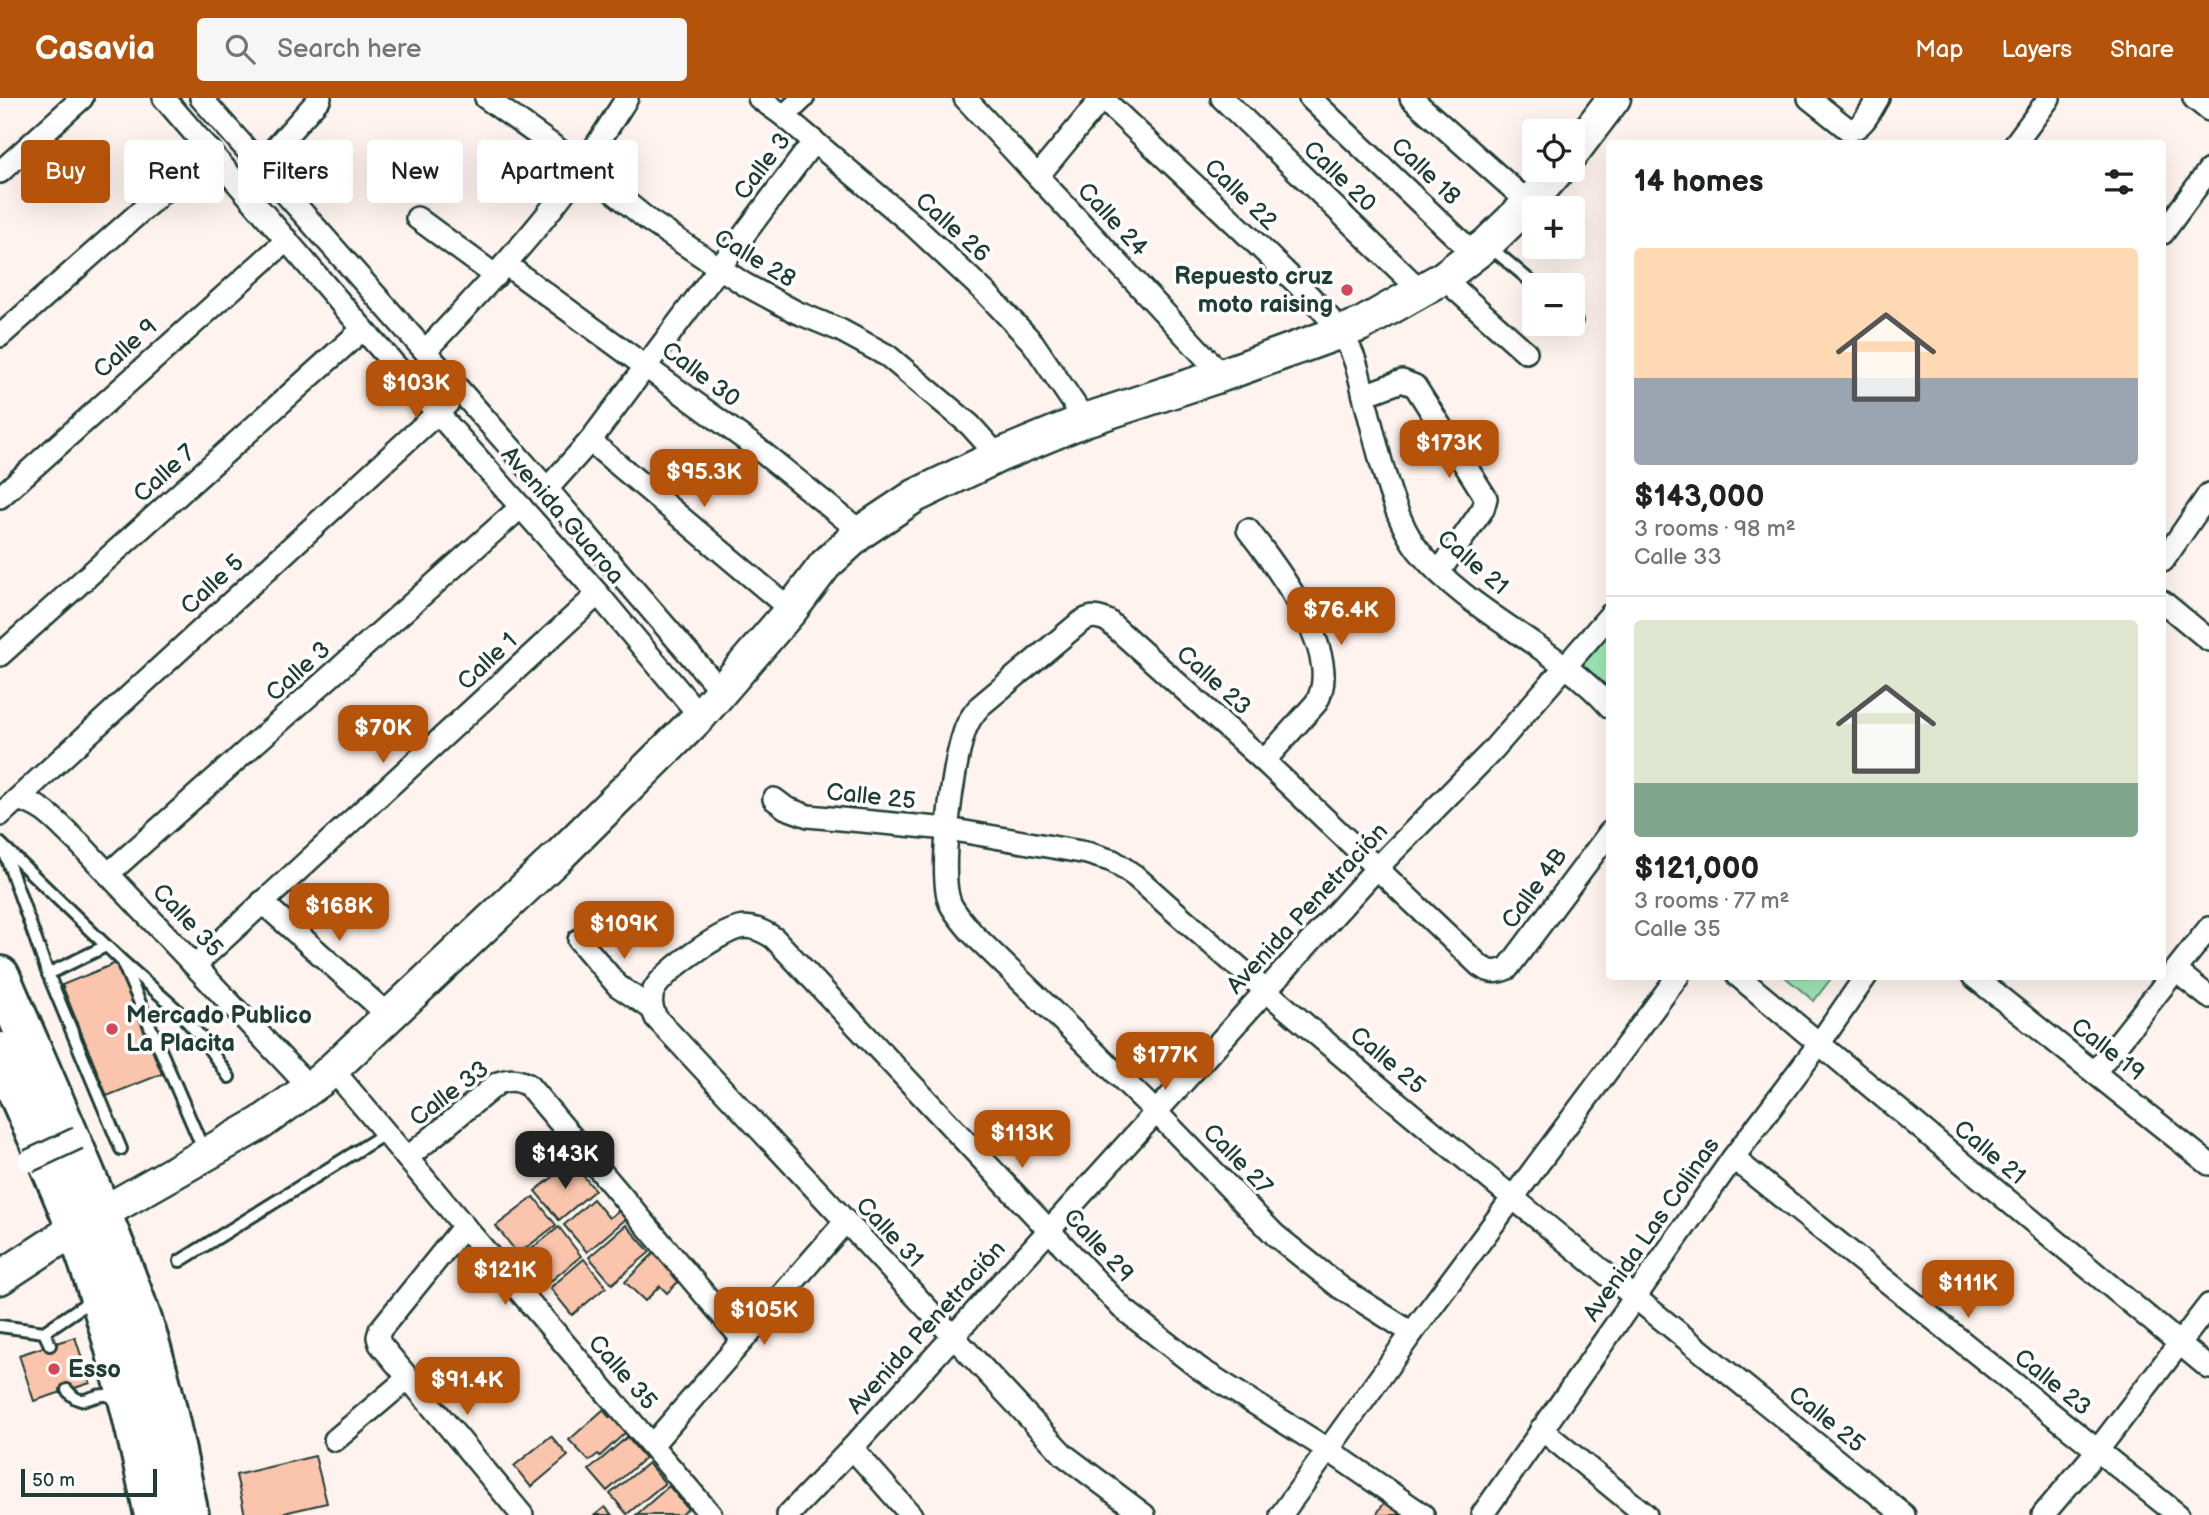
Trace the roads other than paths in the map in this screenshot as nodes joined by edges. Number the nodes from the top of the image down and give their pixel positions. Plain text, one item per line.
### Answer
1 (82, 98) edge
2 (164, 98) edge
3 (201, 98) edge
4 (320, 98) edge
5 (486, 98) edge
6 (627, 98) edge
7 (760, 98) edge
8 (803, 98) edge
9 (965, 98) edge
10 (1102, 98) edge
11 (1222, 98) edge
12 (1310, 98) edge
13 (1411, 98) edge
14 (1614, 98) edge
15 (1809, 98) edge
16 (1878, 98) edge
17 (2049, 98) edge
18 (2194, 98) edge
19 (2209, 110) edge
20 (784, 116) junction
21 (1585, 139) edge
22 (201, 140) edge
23 (238, 140) edge
24 (282, 140) edge
25 (545, 140) edge
26 (600, 140) edge
27 (2018, 140) edge
28 (814, 141) junction
29 (224, 166) edge
30 (2209, 170) edge
31 (0, 172) edge
32 (1038, 176) junction
33 (1547, 182) edge
34 (1535, 196) edge
35 (1522, 197) edge
36 (150, 203) edge
37 (294, 203) edge
38 (556, 203) edge
39 (627, 203) edge
40 (1522, 210) edge
41 (417, 218) dead end
42 (2166, 229) edge
43 (287, 240) junction
44 (1480, 249) junction
45 (719, 268) junction
46 (500, 270) junction
47 (1522, 276) edge
48 (1432, 284) junction
49 (363, 329) junction
50 (1340, 332) junction
51 (0, 335) edge
52 (425, 351) junction
53 (1526, 352) dead end
54 (647, 366) junction
55 (1222, 375) junction
56 (460, 392) junction
57 (1364, 394) junction
58 (438, 412) junction
59 (1085, 420) junction
60 (590, 441) junction
61 (998, 456) junction
62 (547, 489) junction
63 (2209, 494) edge
64 (0, 497) edge
65 (522, 507) junction
66 (1248, 530) dead end
67 (861, 532) junction
68 (2166, 557) edge
69 (1438, 572) junction
70 (598, 594) junction
71 (2166, 604) edge
72 (791, 610) junction
73 (1606, 620) edge
74 (2209, 640) edge
75 (0, 655) edge
76 (1566, 667) junction
77 (722, 692) junction
78 (1606, 702) edge
79 (700, 716) junction
80 (1264, 761) junction
81 (774, 799) dead end
82 (18, 800) junction
83 (0, 815) edge
84 (948, 829) junction
85 (1606, 837) edge
86 (1, 843) edge
87 (1376, 869) junction
88 (108, 874) junction
89 (262, 902) junction
90 (2209, 928) edge
91 (579, 940) dead end
92 (106, 946) junction
93 (122, 961) junction
94 (195, 965) junction
95 (2176, 971) junction
96 (1499, 972) joint
97 (48, 974) junction
98 (0, 976) edge
99 (1675, 980) edge
100 (1743, 980) edge
101 (1863, 980) edge
102 (1978, 980) edge
103 (1265, 992) junction
104 (2209, 997) edge
105 (652, 1001) junction
106 (388, 1015) junction
107 (1819, 1044) junction
108 (0, 1052) edge
109 (2095, 1072) junction
110 (229, 1077) dead end
111 (322, 1079) junction
112 (1156, 1112) junction
113 (386, 1133) junction
114 (78, 1138) dead end
115 (121, 1149) dead end
116 (206, 1156) junction
117 (407, 1158) junction
118 (1732, 1158) junction
119 (29, 1161) dead end
120 (2209, 1164) edge
121 (1514, 1198) junction
122 (88, 1221) junction
123 (845, 1222) junction
124 (464, 1226) junction
125 (1049, 1230) junction
126 (180, 1261) dead end
127 (0, 1278) edge
128 (98, 1295) junction
129 (1635, 1297) junction
130 (2209, 1305) edge
131 (0, 1326) edge
132 (44, 1332) junction
133 (1412, 1333) junction
134 (952, 1336) junction
135 (743, 1340) junction
136 (2179, 1344) junction
137 (50, 1345) dead end
138 (2209, 1368) edge
139 (407, 1378) junction
140 (67, 1390) dead end
141 (131, 1403) junction
142 (1541, 1429) junction
143 (335, 1440) dead end
144 (652, 1445) junction
145 (852, 1448) junction
146 (1327, 1450) junction
147 (2097, 1451) junction
148 (154, 1515) edge
149 (189, 1515) edge
150 (522, 1515) edge
151 (711, 1515) edge
152 (788, 1515) edge
153 (911, 1515) edge
154 (1144, 1515) edge
155 (1281, 1515) edge
156 (1423, 1515) edge
157 (1482, 1515) edge
158 (1646, 1515) edge
159 (1904, 1515) edge
160 (2043, 1515) edge
161 (2178, 1515) edge

1 - 31 street
2 - 22 street, Avenida Guaroa
3 - 23 street, Avenida Guaroa
4 - 24 street
5 - 25 street, Calle 28
6 - 26 street
7 - 20 street, Calle 26
8 - 20 street
9 - 32 street, Calle 24
10 - 32 street
10 - 50 street, Calle 22
11 - 48 street, Calle 20
12 - 44 street, Calle 18
13 - 35 street
14 - 21 main road
15 - 16 street
17 - 27 street
18 - 19 street
20 - 28 street, Calle 26
28 - 45 street, Calle 3
28 - 59 street, Calle 26
29 - 43 street, Avenida Guaroa
30 - 42 street
32 - 55 street, Calle 24
33 - 34 main road
36 - 51 street
37 - 52 street, Avenida Guaroa
38 - 46 street
39 - 45 street, Calle 28
40 - 44 main road
41 - 46 street, Calle 30
43 - 49 street, Avenida Guaroa
43 - 64 street, Calle 9
44 - 47 lane
44 - 48 main road
45 - 54 street, Calle 3
45 - 61 street, Calle 28
46 - 52 street
46 - 54 street, Calle 30
48 - 50 main road
48 - 53 street, Calle 20
49 - 58 street, Avenida Guaroa
49 - 75 street, Calle 7
50 - 55 main road
50 - 57 street, Calle 21
52 - 56 street, Avenida Guaroa
54 - 60 street, Calle 3
54 - 67 street, Calle 30
55 - 59 main road
56 - 58 street, Calle 5
56 - 62 street, Avenida Guaroa
57 - 69 street, Calle 21
57 - 69 street
58 - 65 street, Avenida Guaroa
58 - 82 street, Calle 5
59 - 61 main road
60 - 62 street, Calle 3
60 - 72 street
61 - 67 main road
62 - 77 street, Avenida Guaroa
63 - 68 street
65 - 70 street, Avenida Guaroa
65 - 88 street, Calle 3
66 - 80 street
67 - 72 main road
69 - 76 street, Calle 21
70 - 79 street, Avenida Guaroa
70 - 89 street, Calle 1
71 - 74 street
72 - 77 main road
73 - 76 street, Avenida Penetración
76 - 78 street, Calle 21
76 - 87 street, Avenida Penetración
77 - 79 main road
79 - 106 main road
80 - 84 street, Calle 23
80 - 87 street, Calle 23
81 - 84 street, Calle 25
82 - 83 street, Calle 5
82 - 88 street, Calle 35
84 - 103 street, Calle 25
84 - 112 street, Calle 27
85 - 96 street, Calle 4B
86 - 92 lane
86 - 97 lane
87 - 96 street, Calle 23
87 - 103 street, Avenida Penetración
88 - 94 street, Calle 35
89 - 94 street, Calle 1
89 - 106 street
90 - 95 street
91 - 105 street
92 - 93 lane
92 - 97 lane
93 - 110 lane
93 - 116 lane
94 - 111 street, Calle 35
95 - 104 street
95 - 109 street
97 - 115 lane
98 - 122 highway
99 - 121 street
100 - 107 street, Calle 21
101 - 107 street, Avenida Las Colinas
102 - 109 street, Calle 19
103 - 112 street, Avenida Penetración
103 - 121 street, Calle 25
105 - 123 street, Calle 31
105 - 125 street, Calle 29
106 - 111 main road
107 - 118 street, Avenida Las Colinas
107 - 136 street, Calle 21
108 - 122 highway
109 - 120 street, Calle 19
111 - 113 street, Calle 35
111 - 116 main road
112 - 125 street, Avenida Penetración
112 - 133 street, Calle 27
113 - 117 street, Calle 35
113 - 126 lane
114 - 119 street, bridge
116 - 122 main road
117 - 124 street, Calle 35
117 - 135 street, Calle 33
118 - 129 street, Avenida Las Colinas
118 - 147 street, Calle 23
121 - 129 street, Calle 25
121 - 133 street
122 - 127 main road
122 - 128 highway
122 - 149 highway
123 - 134 street, Calle 31
123 - 135 street
124 - 139 street
124 - 144 street, Calle 35
125 - 134 street, Avenida Penetración
125 - 146 street, Calle 29
128 - 132 lane
128 - 141 highway
129 - 142 street, Avenida Las Colinas
129 - 159 street, Calle 25
130 - 136 street
131 - 132 lane
132 - 137 lane
133 - 146 street
134 - 145 street, Avenida Penetración
134 - 154 street, Calle 31
135 - 144 street
136 - 138 street, Calle 21
136 - 147 street
139 - 143 street
139 - 150 street
140 - 141 lane
141 - 148 highway
142 - 157 street, Avenida Las Colinas
142 - 158 street
144 - 151 street, Calle 35
145 - 152 street, Avenida Penetración
145 - 153 street
146 - 155 street
146 - 156 street, Calle 29
147 - 160 street
147 - 161 street, Calle 23

